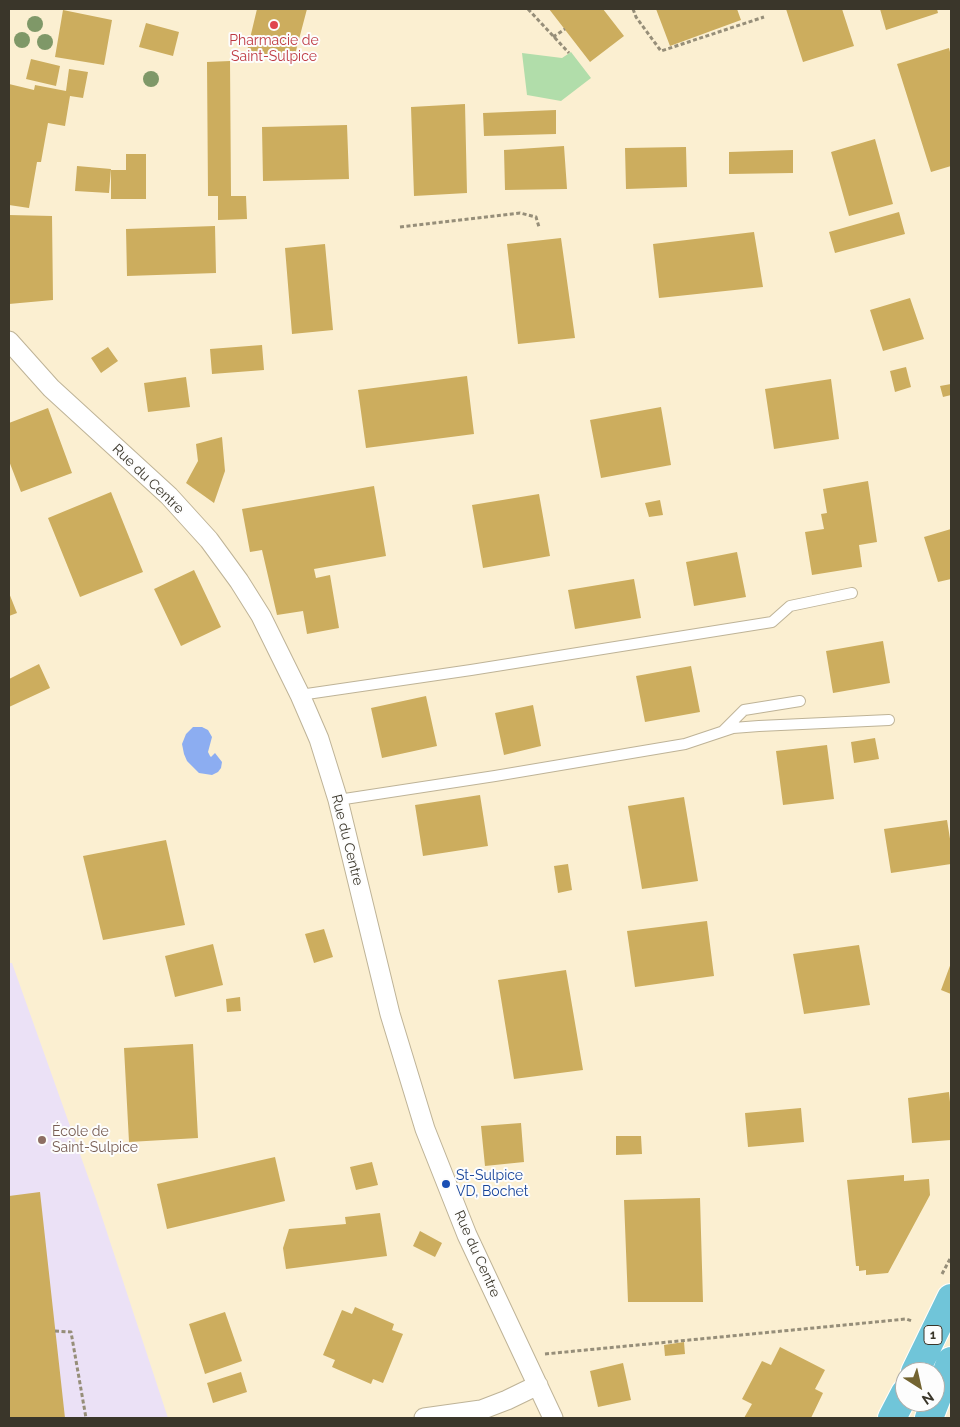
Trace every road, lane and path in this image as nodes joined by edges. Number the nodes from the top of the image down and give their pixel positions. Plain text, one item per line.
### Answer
1 (528, 9) edge
2 (633, 9) edge
3 (764, 17) dead end
4 (565, 29) dead end
5 (553, 37) junction
6 (569, 53) dead end
7 (400, 227) dead end
8 (540, 227) dead end
9 (9, 341) edge
10 (852, 593) dead end
11 (300, 695) junction
12 (800, 701) dead end
13 (889, 720) dead end
14 (723, 731) junction
15 (338, 800) junction
16 (951, 1298) edge
17 (917, 1322) dead end
18 (55, 1331) dead end
19 (539, 1355) dead end
20 (951, 1361) edge
21 (920, 1362) edge
22 (538, 1385) junction
23 (86, 1418) edge
24 (424, 1418) edge
25 (553, 1418) edge
26 (929, 1418) edge

1 - 5 path
2 - 3 path
4 - 5 path
5 - 6 path
7 - 8 path
9 - 11 street, Rue du Centre
10 - 11 lane
11 - 15 street, Rue du Centre
12 - 14 lane
13 - 14 lane
14 - 15 lane
15 - 22 street, Rue du Centre
16 - 21 main road, 1
17 - 19 path
18 - 23 path
20 - 26 main road, 1
22 - 24 street
22 - 25 street, Rue du Centre

